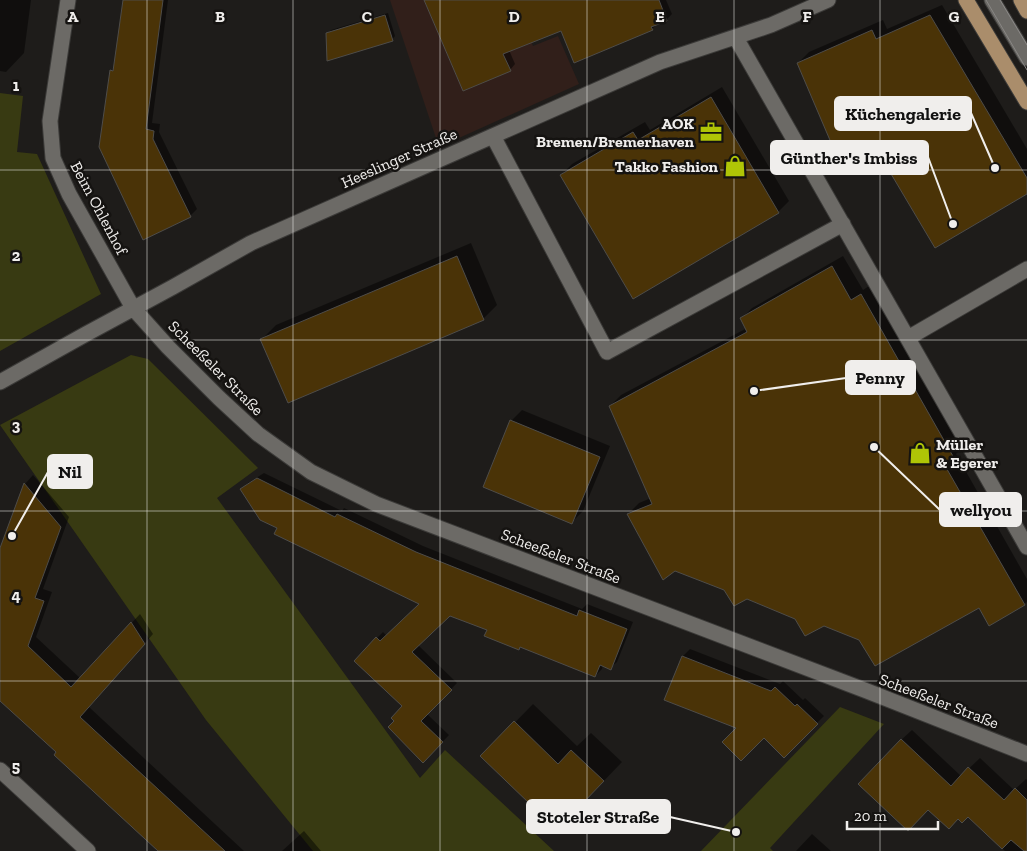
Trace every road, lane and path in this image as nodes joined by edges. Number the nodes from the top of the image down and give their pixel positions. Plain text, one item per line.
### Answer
1 (68, 0) edge
2 (828, 0) edge
3 (966, 0) edge
4 (992, 0) edge
5 (1021, 0) edge
6 (1027, 11) edge
7 (736, 38) junction
8 (1027, 58) edge
9 (1027, 102) edge
10 (493, 136) junction
11 (843, 224) junction
12 (1027, 269) edge
13 (134, 308) junction
14 (908, 338) junction
15 (0, 382) edge
16 (1027, 547) edge
17 (1027, 754) edge
18 (0, 770) edge
19 (88, 851) edge

1 - 13 street, Beim Ohlenhof
2 - 7 street, Heeslinger Straße
3 - 9 main road
4 - 8 street
5 - 6 main road
7 - 10 street, Heeslinger Straße
7 - 11 street
10 - 11 street
10 - 13 street, Heeslinger Straße
11 - 14 street
12 - 14 street
13 - 15 street, Heeslinger Straße
13 - 17 street, Scheeßeler Straße
14 - 16 street
18 - 19 street

